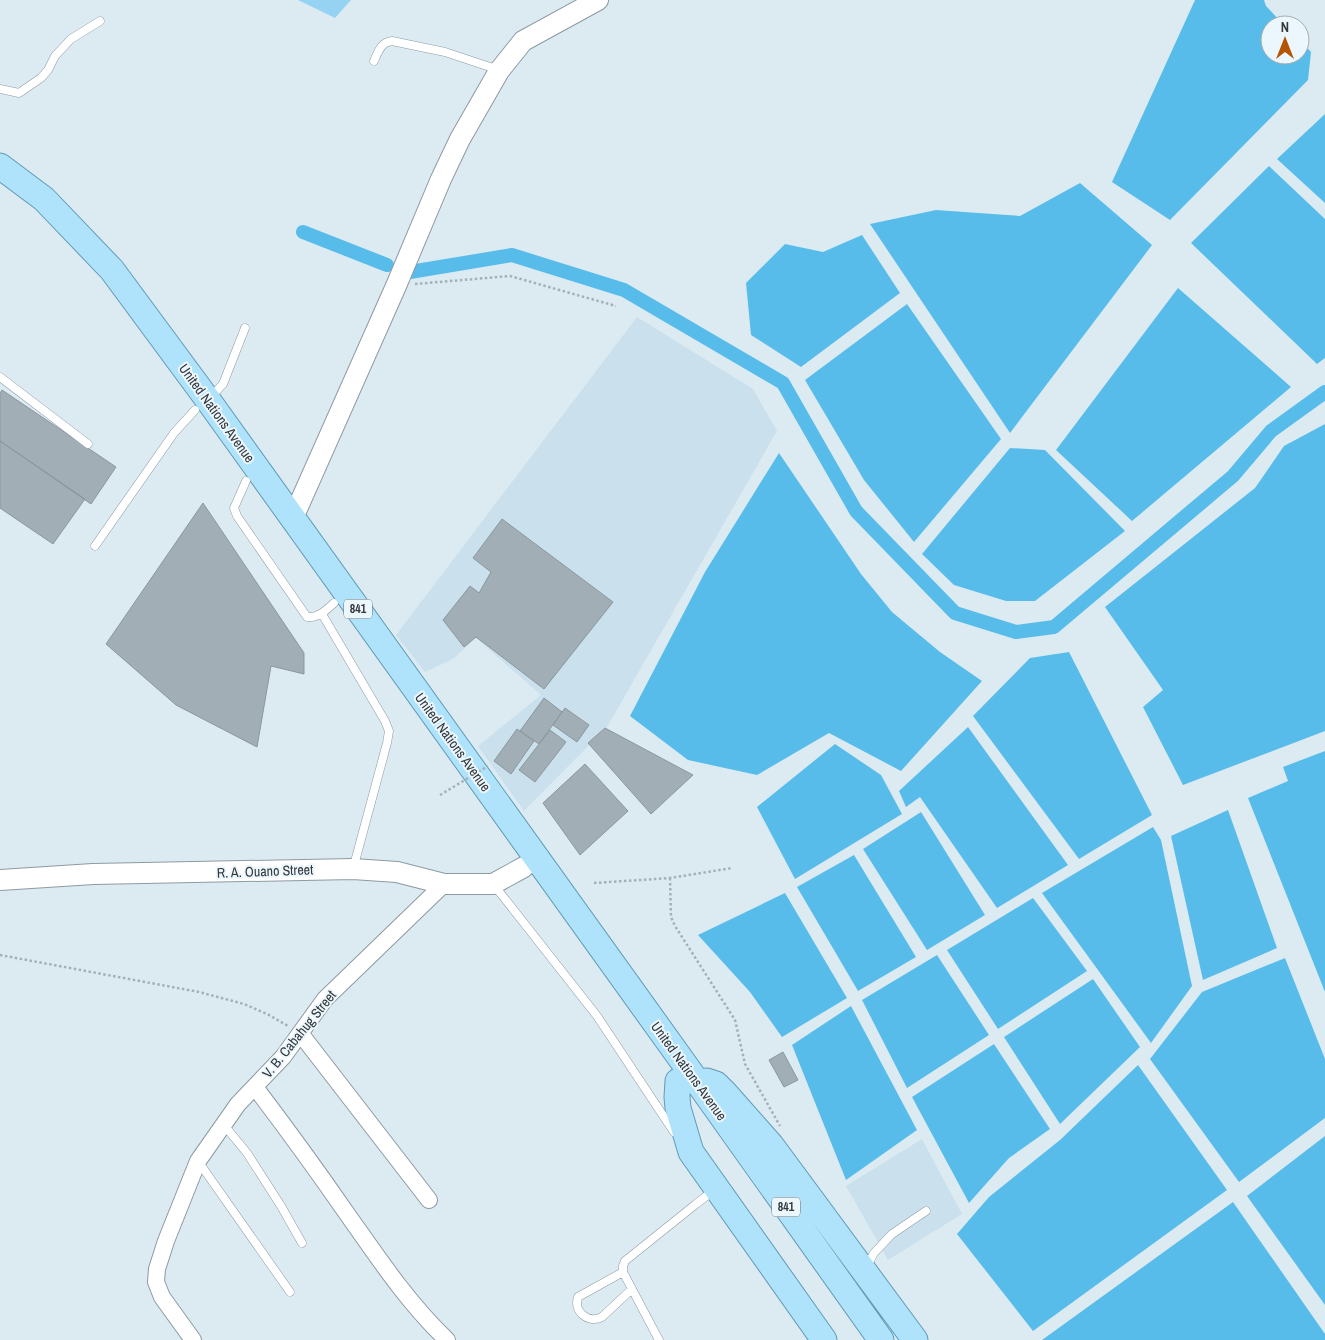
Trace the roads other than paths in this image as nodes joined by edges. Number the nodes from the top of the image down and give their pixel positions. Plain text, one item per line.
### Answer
1 (598, 0) edge
2 (100, 21) dead end
3 (374, 61) dead end
4 (499, 70) junction
5 (0, 89) edge
6 (0, 166) edge
7 (0, 186) edge
8 (245, 328) dead end
9 (0, 377) edge
10 (202, 405) junction
11 (88, 444) dead end
12 (293, 518) junction
13 (95, 546) dead end
14 (328, 608) junction
15 (524, 867) junction
16 (353, 869) junction
17 (0, 880) edge
18 (444, 884) junction
19 (493, 884) junction
20 (300, 1033) junction
21 (684, 1077) junction
22 (255, 1087) junction
23 (224, 1125) junction
24 (692, 1152) junction
25 (198, 1161) junction
26 (717, 1189) junction
27 (429, 1200) dead end
28 (926, 1211) dead end
29 (302, 1243) dead end
30 (623, 1272) junction
31 (864, 1272) junction
32 (632, 1289) junction
33 (290, 1292) dead end
34 (193, 1340) edge
35 (447, 1340) edge
36 (659, 1340) edge
37 (824, 1340) edge
38 (862, 1340) edge
39 (881, 1340) edge
40 (915, 1340) edge

1 - 4 street
2 - 5 lane
3 - 4 lane
4 - 12 street
6 - 10 main road, United Nations Avenue / 841
7 - 10 main road, United Nations Avenue / 841
8 - 10 lane
9 - 11 lane
10 - 12 main road, United Nations Avenue / 841
10 - 13 lane
10 - 14 main road, United Nations Avenue / 841
12 - 21 main road, United Nations Avenue / 841
14 - 15 main road, United Nations Avenue / 841
14 - 16 lane
15 - 19 street, R. A. Ouano Street
15 - 21 main road, United Nations Avenue / 841
16 - 17 street, R. A. Ouano Street
16 - 18 street, R. A. Ouano Street
18 - 19 street, R. A. Ouano Street
18 - 20 street, V. B. Cabahug Street
19 - 24 lane
20 - 22 street, V. B. Cabahug Street
20 - 27 street
21 - 24 main road
21 - 31 main road
21 - 38 main road, United Nations Avenue / 841
21 - 39 main road, United Nations Avenue / 841
22 - 23 street, V. B. Cabahug Street
22 - 35 street
23 - 25 street, V. B. Cabahug Street
23 - 29 lane
24 - 26 main road
25 - 33 lane
25 - 34 street, V. B. Cabahug Street
26 - 30 lane
26 - 37 main road
28 - 31 lane
30 - 32 lane
30 - 32 lane
31 - 40 main road
32 - 36 lane

